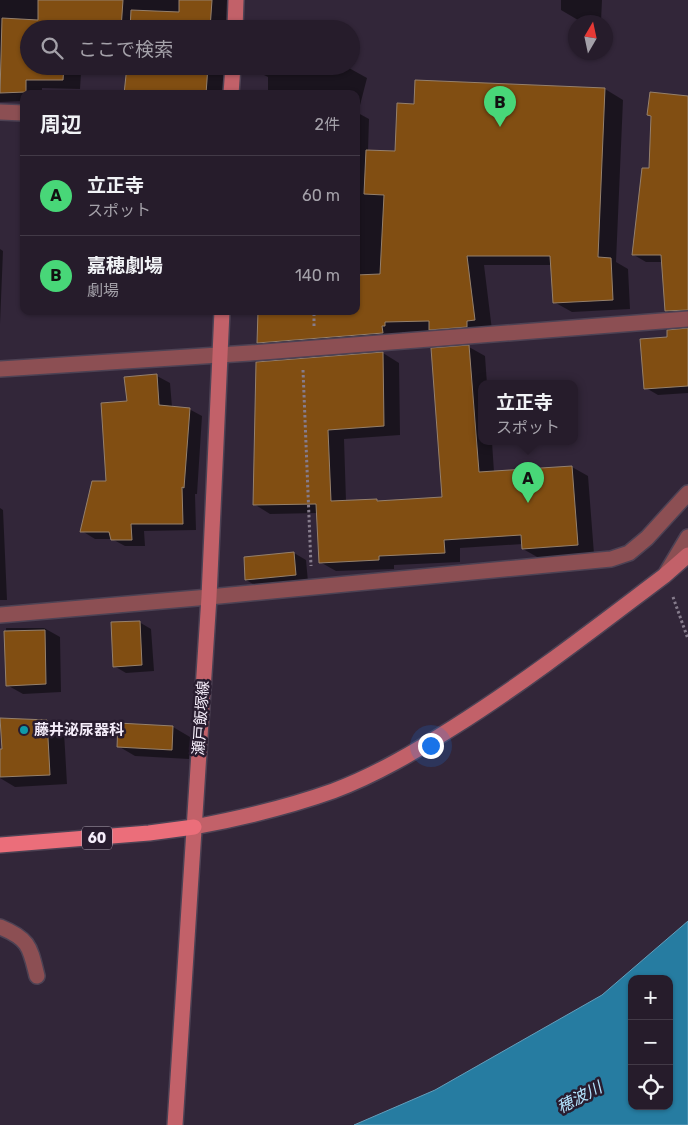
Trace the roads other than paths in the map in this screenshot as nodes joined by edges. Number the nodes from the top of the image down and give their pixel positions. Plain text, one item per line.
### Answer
1 (236, 0) edge
2 (235, 20) edge
3 (233, 75) edge
4 (232, 90) edge
5 (0, 112) edge
6 (20, 113) edge
7 (222, 315) edge
8 (688, 319) edge
9 (220, 355) junction
10 (0, 369) edge
11 (688, 493) edge
12 (688, 537) edge
13 (688, 555) edge
14 (664, 576) junction
15 (209, 597) junction
16 (0, 615) edge
17 (194, 827) junction
18 (0, 845) edge
19 (0, 927) edge
20 (37, 976) dead end
21 (175, 1125) edge

1 - 2 main road
3 - 4 main road
5 - 6 street
7 - 9 main road, 瀬戸飯塚線
8 - 9 street
9 - 10 street
9 - 15 main road, 瀬戸飯塚線
11 - 15 street
12 - 14 street
13 - 14 main road
14 - 17 main road
15 - 16 street
15 - 17 main road, 瀬戸飯塚線
17 - 18 main road, 60
17 - 21 main road, 瀬戸飯塚線
19 - 20 street

